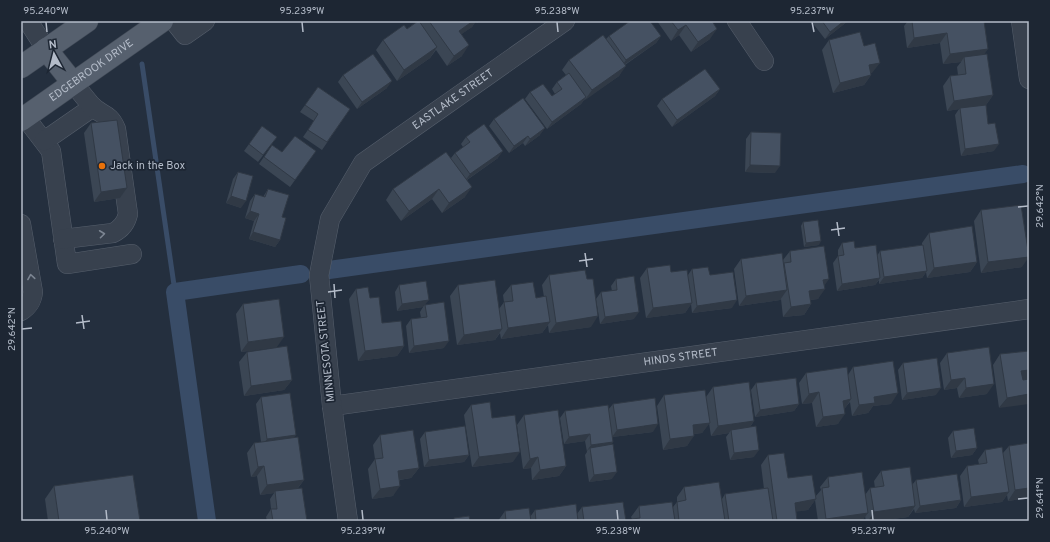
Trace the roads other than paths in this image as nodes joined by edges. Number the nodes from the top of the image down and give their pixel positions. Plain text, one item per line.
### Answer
1 (28, 21) edge
2 (87, 21) edge
3 (162, 21) edge
4 (174, 21) edge
5 (205, 21) edge
6 (566, 21) edge
7 (737, 21) edge
8 (1024, 28) edge
9 (46, 49) junction
10 (764, 61) dead end
11 (21, 67) edge
12 (1029, 79) edge
13 (73, 83) junction
14 (93, 107) junction
15 (23, 118) edge
16 (44, 141) junction
17 (350, 186) joint
18 (21, 224) edge
19 (63, 239) junction
20 (132, 254) dead end
21 (1029, 308) edge
22 (21, 311) edge
23 (332, 406) junction
24 (348, 521) edge

1 - 9 street
2 - 9 main road
3 - 13 main road, EDGEBROOK DRIVE
4 - 5 street
6 - 17 street, EASTLAKE STREET
7 - 10 street
8 - 12 street
9 - 11 main road
9 - 13 main road
13 - 14 street
13 - 15 main road, EDGEBROOK DRIVE
14 - 16 street
19 -> 14 street
15 - 16 street
16 - 19 street
17 - 23 street, MINNESOTA STREET
22 -> 18 street
19 - 20 street
21 - 23 street, HINDS STREET
23 - 24 street, MINNESOTA STREET

